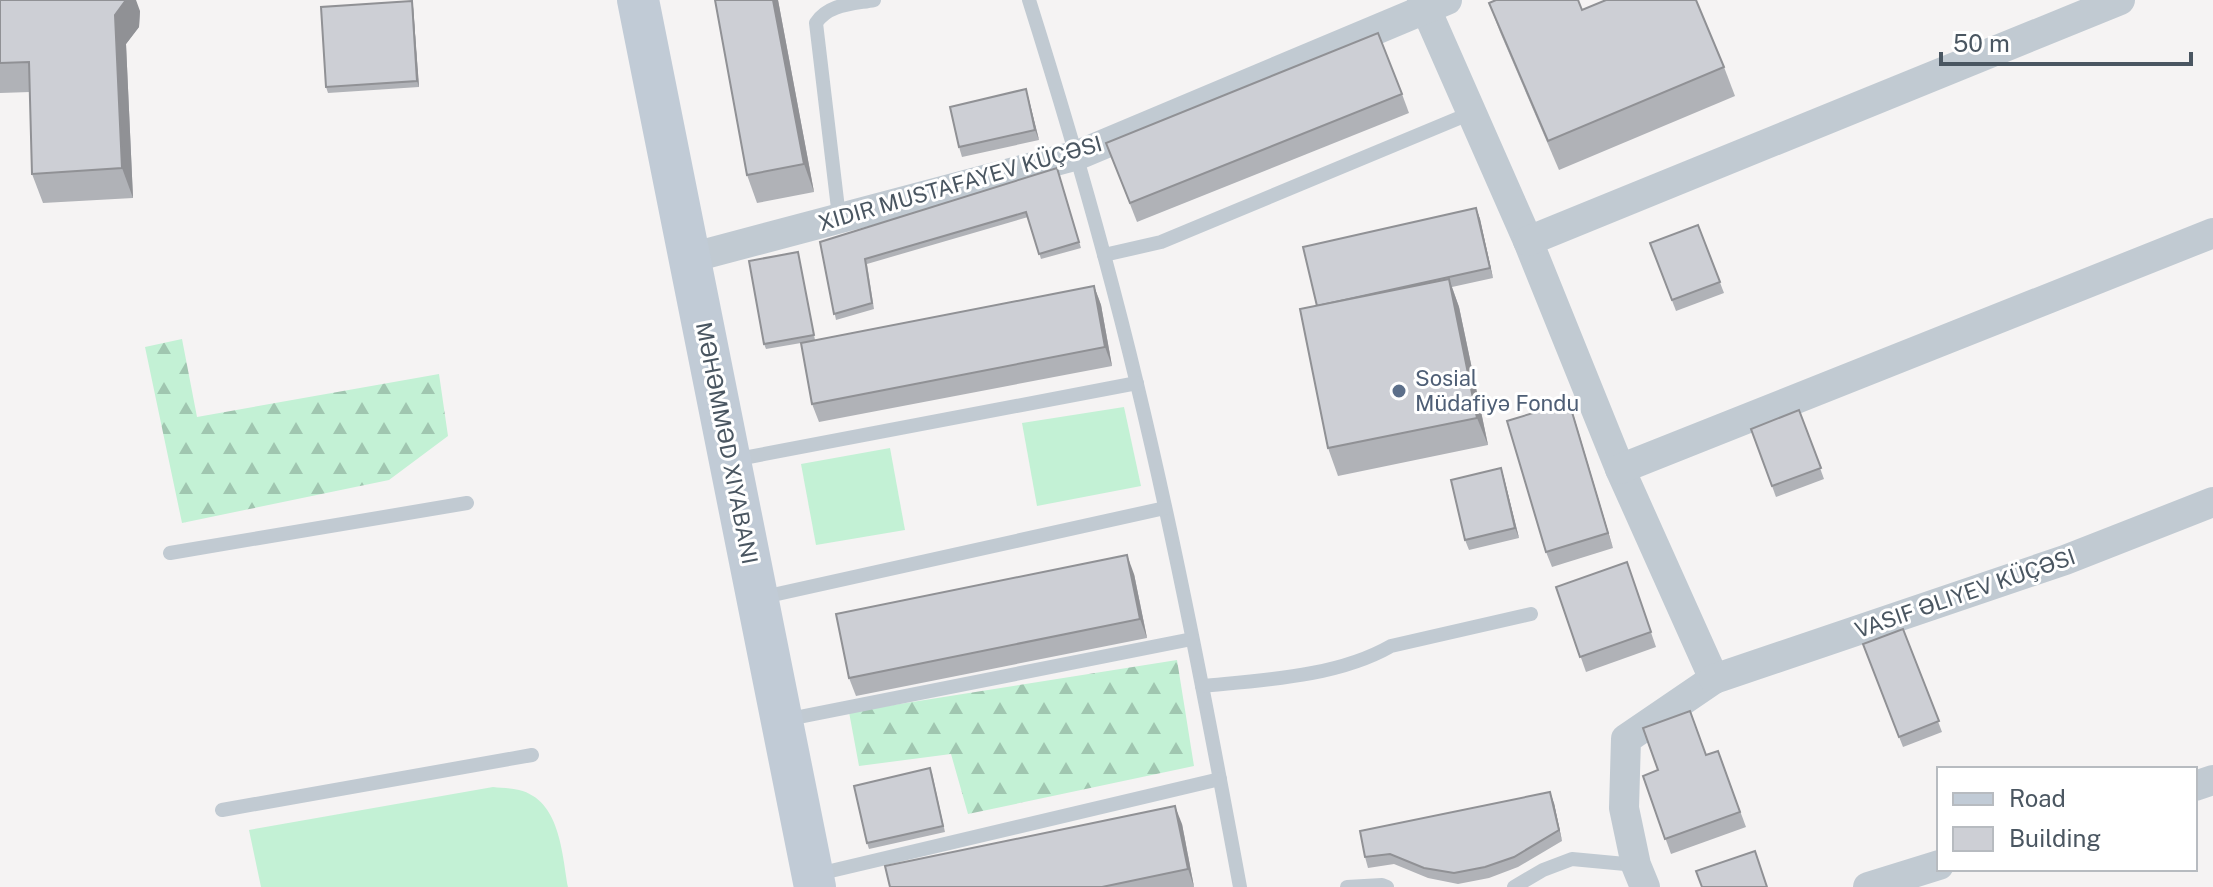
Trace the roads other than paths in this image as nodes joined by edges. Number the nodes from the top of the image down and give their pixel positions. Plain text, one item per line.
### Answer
1 (638, 0) edge
2 (874, 0) edge
3 (1029, 0) edge
4 (2120, 0) edge
5 (1431, 3) edge
6 (1471, 113) junction
7 (1078, 155) junction
8 (839, 217) junction
9 (2213, 233) edge
10 (1528, 241) junction
11 (1104, 255) junction
12 (690, 258) junction
13 (1137, 383) junction
14 (731, 461) junction
15 (1620, 469) junction
16 (2213, 502) edge
17 (467, 503) dead end
18 (1165, 508) junction
19 (170, 553) dead end
20 (758, 599) junction
21 (1531, 614) dead end
22 (1192, 639) junction
23 (1714, 679) junction
24 (1202, 686) junction
25 (783, 721) junction
26 (532, 755) dead end
27 (1220, 779) junction
28 (222, 810) dead end
29 (1937, 866) edge
30 (1641, 876) edge
31 (814, 881) edge
32 (1240, 887) edge
33 (1347, 887) edge
34 (1387, 887) edge
35 (1514, 887) edge
36 (1868, 887) edge

1 - 12 street, MƏHƏMMƏD XIYABANI
2 - 8 lane
3 - 7 lane
4 - 10 street
5 - 6 street
5 - 7 street
6 - 10 street
6 - 11 lane
7 - 8 street
7 - 11 lane
8 - 12 street
9 - 15 street
10 - 15 street
11 - 13 lane
12 - 14 street, MƏHƏMMƏD XIYABANI
13 - 14 lane
13 - 18 lane
14 - 20 street, MƏHƏMMƏD XIYABANI
15 - 23 street
16 - 23 street, VASIF ƏLIYEV KÜÇƏSI
17 - 19 lane
18 - 20 lane
18 - 22 lane
20 - 25 street, MƏHƏMMƏD XIYABANI
21 - 24 lane
22 - 24 lane
22 - 25 lane
23 - 30 street, VASIF ƏLIYEV KÜÇƏSI
24 - 27 lane
25 - 31 street, MƏHƏMMƏD XIYABANI
26 - 28 lane
27 - 31 lane
27 - 32 lane
29 - 36 street
30 - 35 lane
33 - 34 lane

